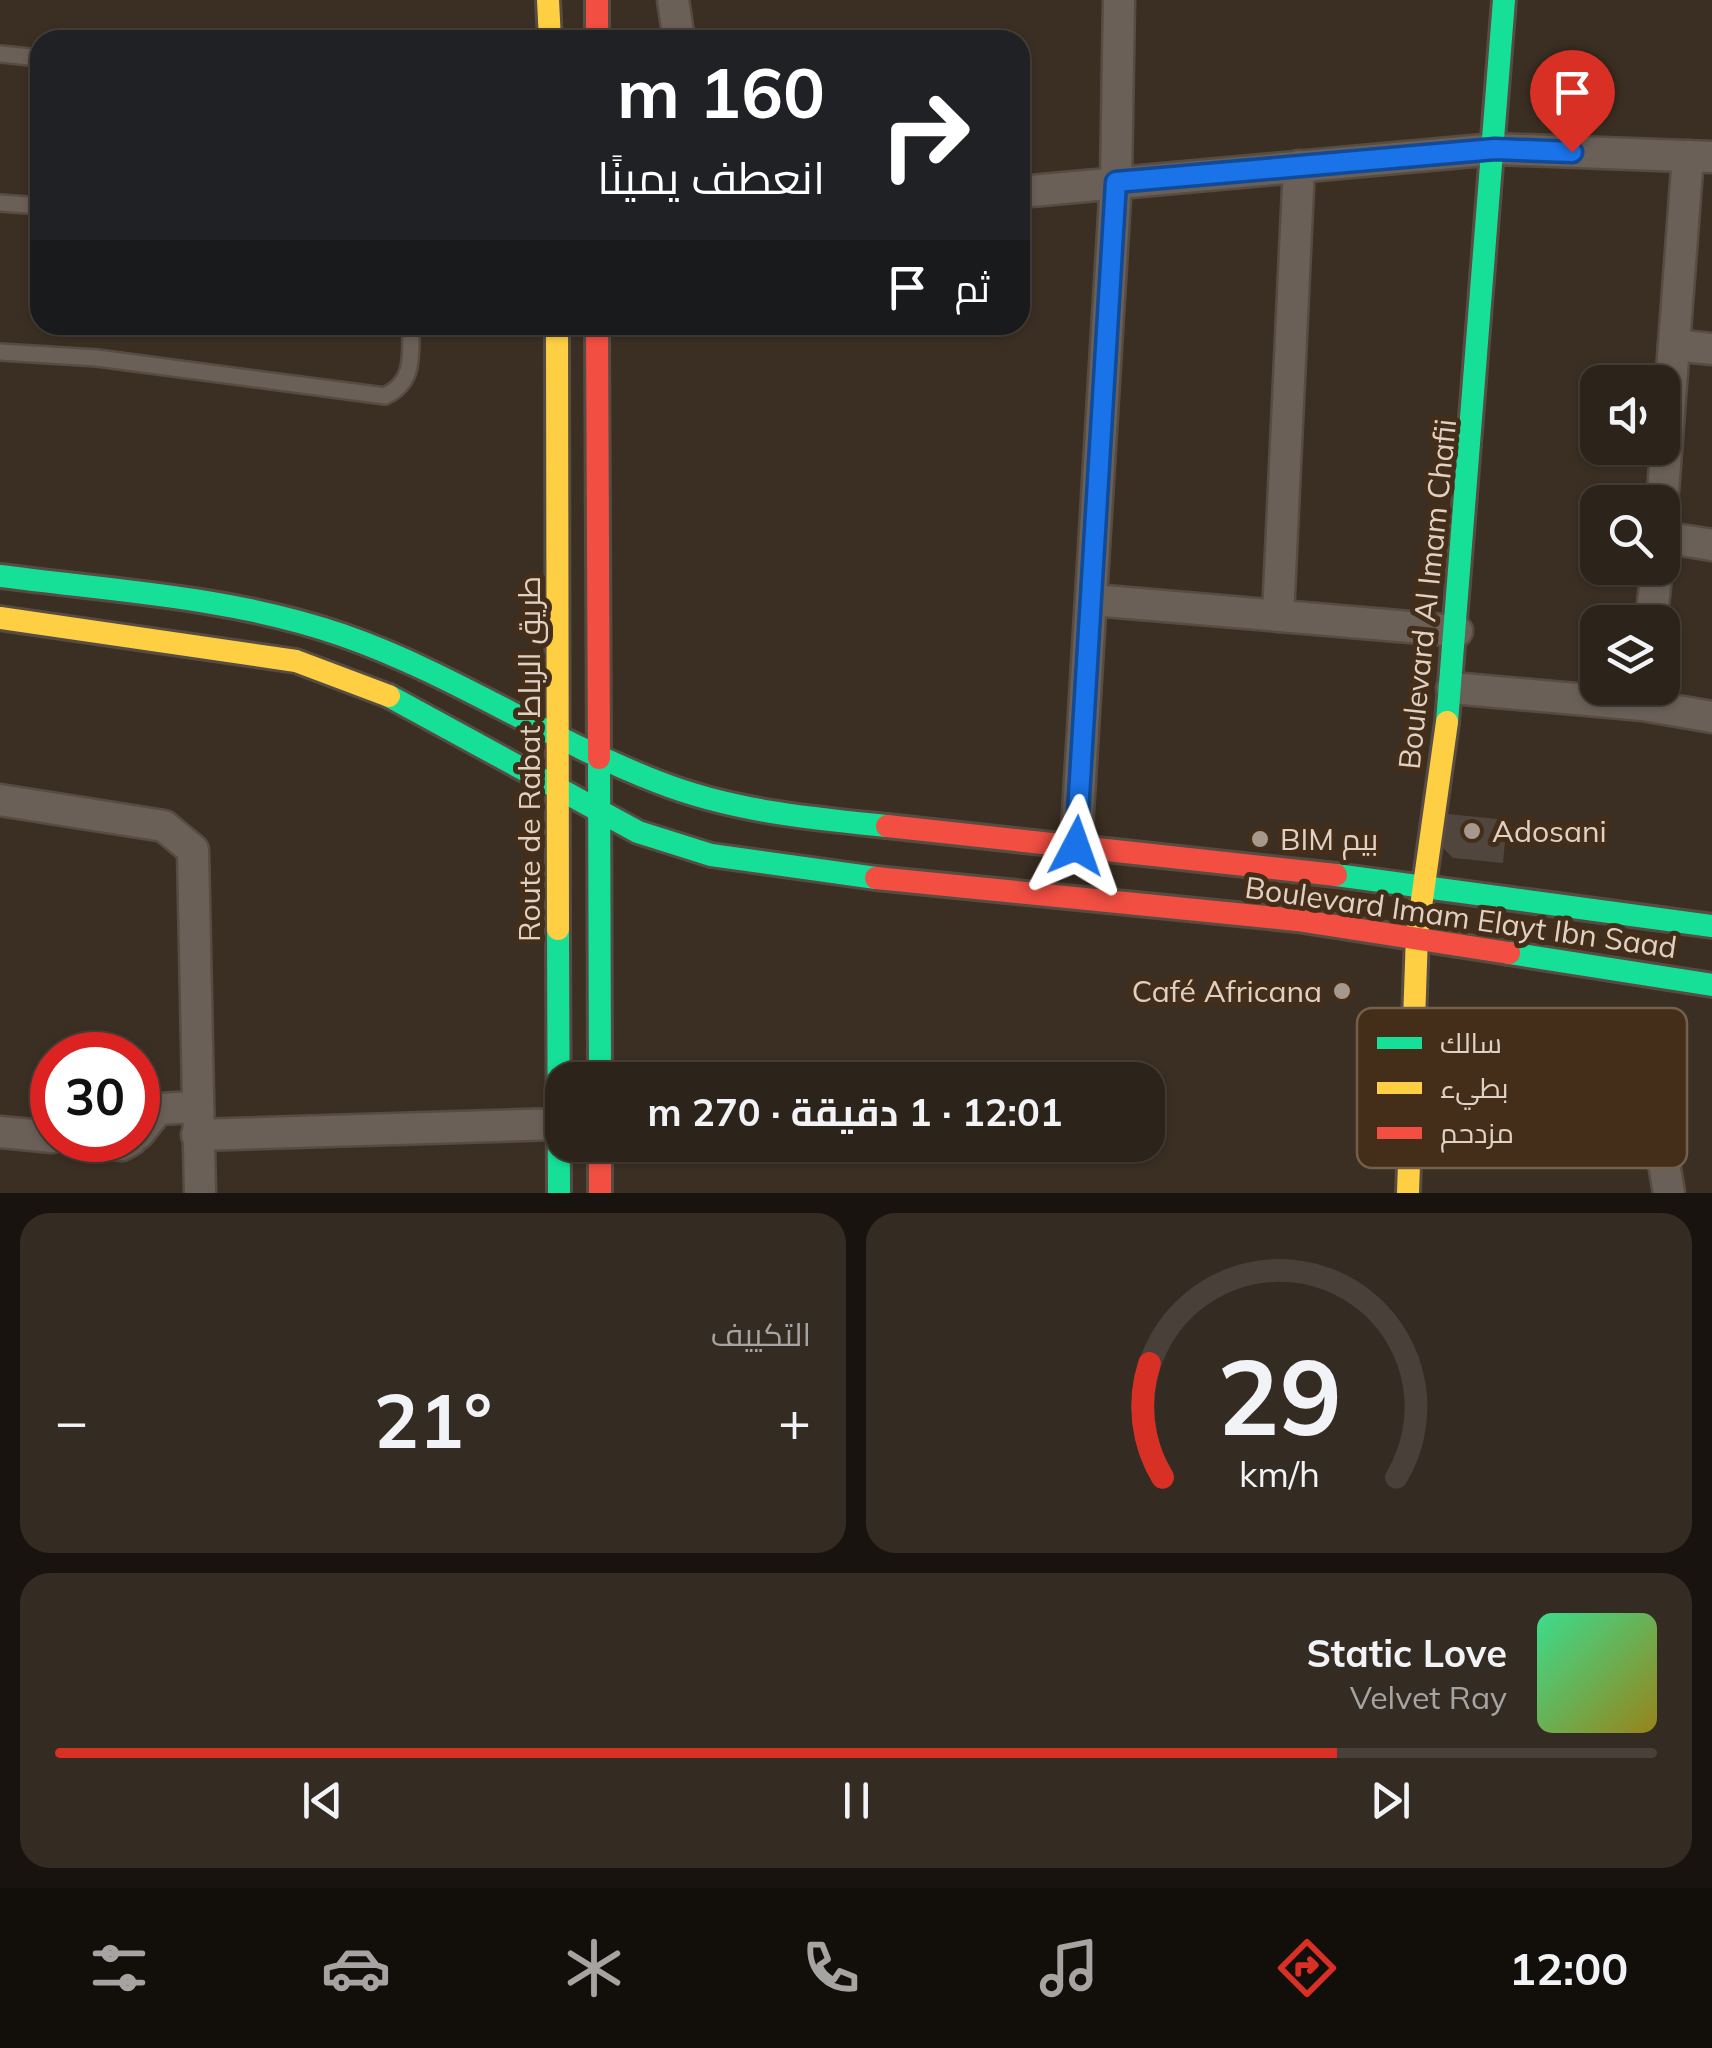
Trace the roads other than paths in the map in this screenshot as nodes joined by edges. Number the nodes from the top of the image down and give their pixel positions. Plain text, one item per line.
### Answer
1 (548, 0) edge
2 (596, 0) edge
3 (673, 0) edge
4 (1119, 0) edge
5 (1504, 0) edge
6 (550, 30) edge
7 (597, 30) edge
8 (678, 30) edge
9 (0, 54) edge
10 (30, 57) edge
11 (1495, 149) junction
12 (1700, 156) edge
13 (1298, 166) junction
14 (1116, 182) junction
15 (1030, 191) edge
16 (0, 203) edge
17 (30, 205) edge
18 (411, 335) edge
19 (556, 335) edge
20 (598, 335) edge
21 (1674, 346) junction
22 (1712, 348) edge
23 (0, 352) edge
24 (1664, 485) edge
25 (1680, 540) edge
26 (1712, 545) edge
27 (0, 576) edge
28 (1093, 600) junction
29 (1278, 616) junction
30 (0, 618) edge
31 (1457, 632) junction
32 (1452, 688) junction
33 (1580, 693) edge
34 (1672, 705) edge
35 (1712, 718) edge
36 (557, 738) junction
37 (600, 759) junction
38 (557, 790) junction
39 (0, 800) edge
40 (601, 813) junction
41 (1076, 846) junction
42 (1424, 886) junction
43 (1712, 926) edge
44 (1418, 936) junction
45 (1712, 985) edge
46 (1416, 1008) edge
47 (559, 1062) edge
48 (600, 1062) edge
49 (160, 1110) edge
50 (197, 1121) junction
51 (545, 1124) edge
52 (0, 1132) edge
53 (30, 1135) edge
54 (559, 1162) edge
55 (600, 1162) edge
56 (1409, 1168) edge
57 (1665, 1168) edge
58 (200, 1193) edge
59 (559, 1193) edge
60 (600, 1193) edge
61 (1408, 1193) edge
62 (1669, 1193) edge

1 - 6 street
2 - 7 street
3 - 8 street
4 - 14 street
5 - 11 street, Boulevard Al Imam Chafii
9 - 10 lane
11 - 12 street
11 - 13 street
11 - 31 street, Boulevard Al Imam Chafii
12 - 21 street
13 - 14 street
13 - 29 street
14 - 15 street
14 - 28 street
16 - 17 lane
18 - 23 lane
19 - 36 street, Route de Rabat طريق الرباط
20 - 37 street
21 - 22 street
21 - 24 street
25 - 26 street
27 - 36 street, Boulevard Imam Elayt Ibn Saad
28 - 29 street
28 - 41 street
29 - 31 street
30 - 38 street, Boulevard Imam Elayt Ibn Saad
31 - 32 street, Boulevard Al Imam Chafii
32 - 33 street
32 - 42 street, Boulevard Al Imam Chafii
34 - 35 street
36 - 37 street, Boulevard Imam Elayt Ibn Saad
36 - 38 street, Route de Rabat طريق الرباط
37 - 40 street
37 - 41 street, Boulevard Imam Elayt Ibn Saad
38 - 40 street, Boulevard Imam Elayt Ibn Saad
38 - 47 street, Route de Rabat طريق الرباط
39 - 50 street
40 - 44 street, Boulevard Imam Elayt Ibn Saad
40 - 48 street
41 - 42 street, Boulevard Imam Elayt Ibn Saad
42 - 43 street, Boulevard Imam Elayt Ibn Saad
42 - 44 street, Boulevard Al Imam Chafii
44 - 45 street, Boulevard Imam Elayt Ibn Saad
44 - 46 street, Boulevard Al Imam Chafii
49 - 50 street
50 - 51 street
50 - 58 street
52 - 53 street
54 - 59 street, Route de Rabat طريق الرباط
55 - 60 street
56 - 61 street, Boulevard Al Imam Chafii
57 - 62 street

